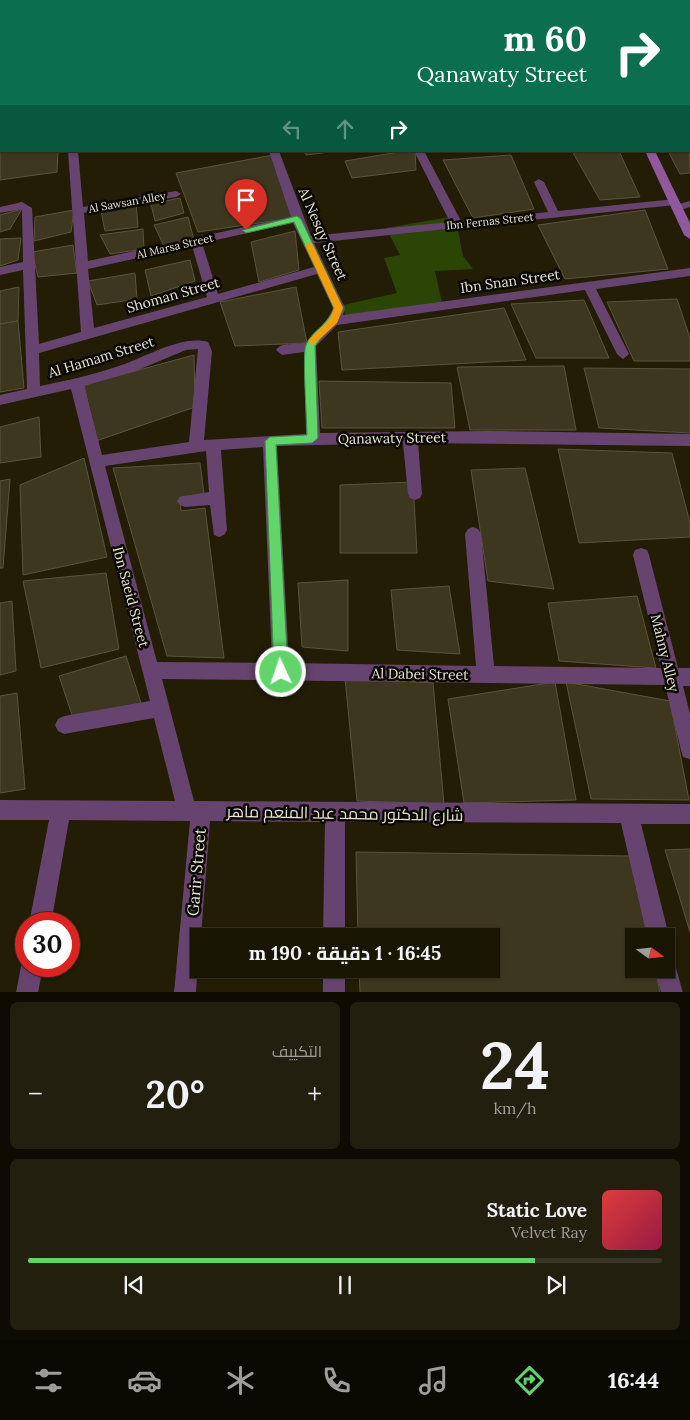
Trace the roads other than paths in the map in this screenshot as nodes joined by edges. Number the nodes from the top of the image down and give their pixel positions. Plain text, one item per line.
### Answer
1 (73, 152) edge
2 (274, 152) edge
3 (420, 152) edge
4 (650, 152) edge
5 (539, 182) dead end
6 (176, 194) dead end
7 (690, 204) edge
8 (676, 205) junction
9 (0, 210) edge
10 (78, 210) junction
11 (554, 214) junction
12 (297, 219) junction
13 (457, 224) junction
14 (690, 235) edge
15 (306, 240) junction
16 (196, 241) junction
17 (29, 265) junction
18 (83, 266) junction
19 (321, 269) junction
20 (0, 271) edge
21 (690, 272) edge
22 (588, 285) junction
23 (214, 299) junction
24 (334, 321) junction
25 (88, 334) junction
26 (310, 346) junction
27 (32, 350) junction
28 (282, 350) dead end
29 (623, 354) dead end
30 (76, 383) junction
31 (34, 393) junction
32 (0, 400) edge
33 (410, 437) junction
34 (312, 438) junction
35 (270, 441) junction
36 (689, 444) edge
37 (213, 445) junction
38 (196, 446) junction
39 (96, 462) junction
40 (416, 494) dead end
41 (217, 498) junction
42 (185, 501) dead end
43 (219, 530) dead end
44 (473, 534) dead end
45 (641, 555) dead end
46 (150, 670) junction
47 (281, 672) junction
48 (486, 674) junction
49 (672, 677) junction
50 (690, 677) edge
51 (160, 708) junction
52 (64, 725) dead end
53 (690, 750) edge
54 (0, 810) edge
55 (61, 810) junction
56 (194, 810) junction
57 (335, 814) junction
58 (690, 814) edge
59 (629, 815) junction
60 (42, 912) edge
61 (334, 928) edge
62 (656, 928) edge
63 (30, 977) edge
64 (334, 978) edge
65 (668, 978) edge
66 (27, 992) edge
67 (185, 992) edge
68 (334, 992) edge
69 (672, 992) edge

1 - 10 street
2 - 12 street, Al Nesqy Street
3 - 13 street
4 - 8 main road
5 - 11 street
6 - 10 street, Al Sawsan Alley
7 - 8 street, Ibn Fernas Street
8 - 11 street, Ibn Fernas Street
8 - 14 main road
9 - 17 street
10 - 18 street
11 - 13 street, Ibn Fernas Street
12 - 15 street, Al Nesqy Street
12 - 16 street, Al Marsa Street
13 - 15 street, Ibn Fernas Street
15 - 19 street, Al Nesqy Street
16 - 18 street, Al Marsa Street
16 - 23 street
17 - 20 street
17 - 27 street
18 - 25 street
19 - 23 street, Shoman Street
19 - 24 street, Al Nesqy Street
21 - 22 street, Ibn Snan Street
22 - 24 street, Ibn Snan Street
22 - 29 street
23 - 25 street, Shoman Street
24 - 26 street
25 - 27 street, Shoman Street
26 - 28 street
26 - 34 street
27 - 31 street
30 - 31 street, Al Hamam Street
30 - 38 street, Al Hamam Street
30 - 39 street, Ibn Saeid Street
31 - 32 street, Al Hamam Street
33 - 34 street, Qanawaty Street
33 - 36 street, Qanawaty Street
33 - 40 street
34 - 35 street, Qanawaty Street
35 - 37 street, Qanawaty Street
35 - 47 street
37 - 38 street, Qanawaty Street
37 - 41 street
38 - 39 street, Qanawaty Street
39 - 46 street, Ibn Saeid Street
41 - 42 street
41 - 43 street
44 - 48 street
45 - 49 street, Mahny Alley
46 - 47 street, Al Dabei Street
46 - 51 street, Ibn Saeid Street
47 - 48 street, Al Dabei Street
48 - 49 street, Al Dabei Street
49 - 50 street, Al Dabei Street
49 - 53 street, Mahny Alley
51 - 52 street
51 - 56 street, Ibn Saeid Street
54 - 55 street, شارع الدكتور محمد عبد المنعم ماهر
55 - 56 street, شارع الدكتور محمد عبد المنعم ماهر
55 - 60 street
56 - 57 street, شارع الدكتور محمد عبد المنعم ماهر
56 - 67 street, Garir Street
57 - 59 street, شارع الدكتور محمد عبد المنعم ماهر
57 - 61 street
58 - 59 street, شارع الدكتور محمد عبد المنعم ماهر
59 - 62 street
63 - 66 street
64 - 68 street
65 - 69 street

